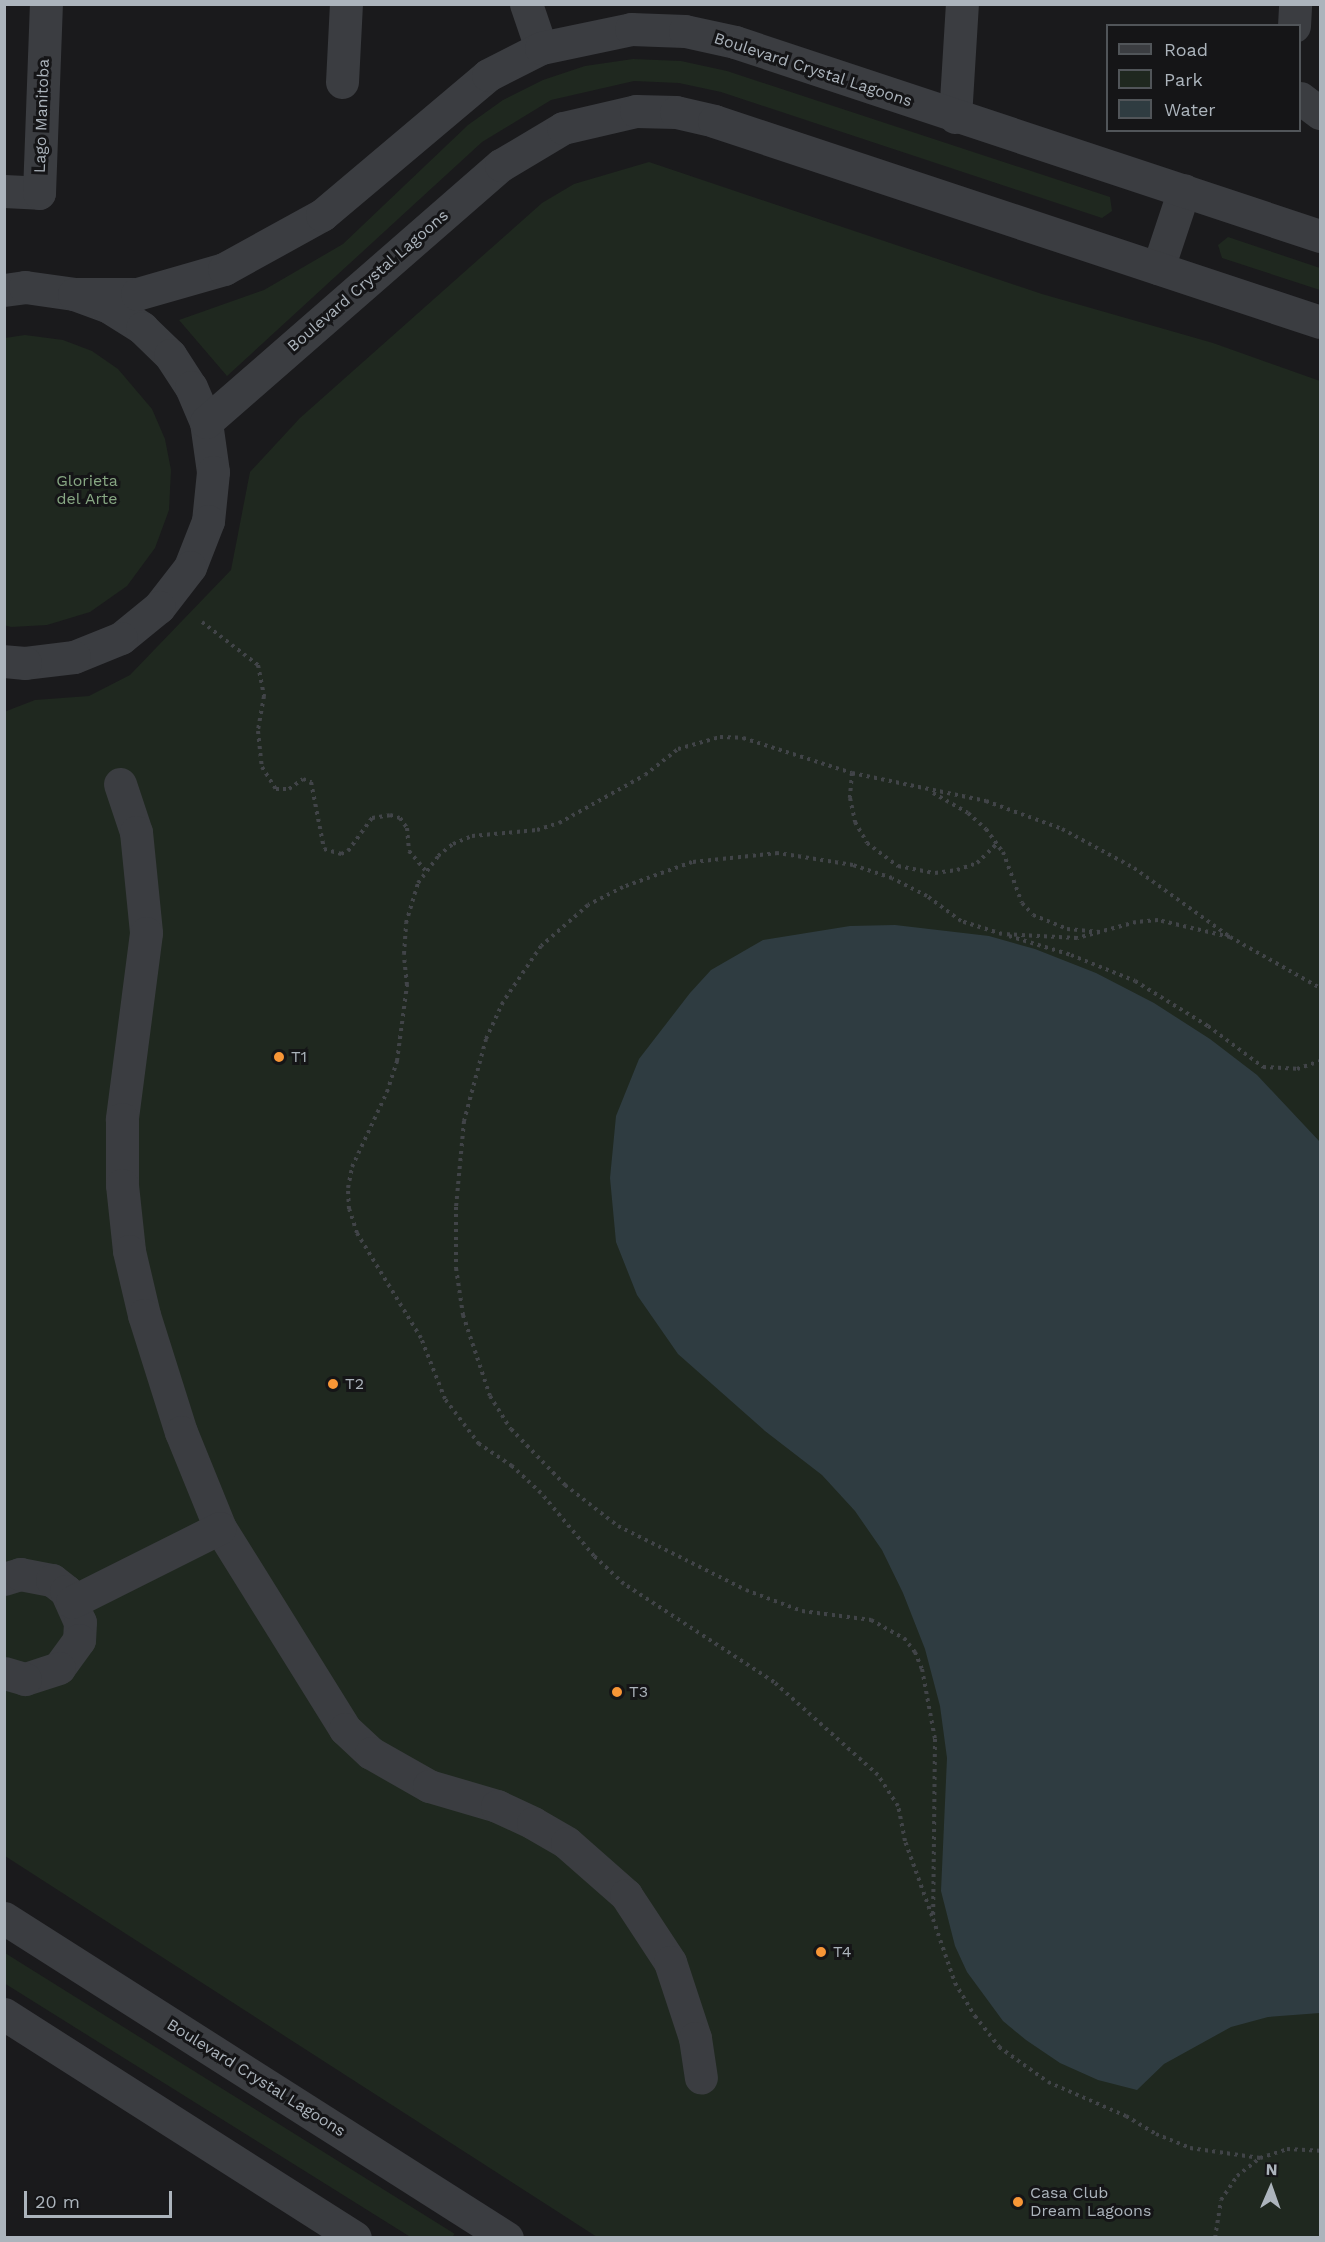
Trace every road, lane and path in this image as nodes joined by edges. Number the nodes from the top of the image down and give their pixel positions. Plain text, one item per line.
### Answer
1 (46, 4) edge
2 (346, 4) edge
3 (526, 4) edge
4 (962, 4) edge
5 (1295, 4) edge
6 (1294, 24) edge
7 (541, 48) junction
8 (342, 82) dead end
9 (1301, 99) edge
10 (1320, 113) edge
11 (955, 117) junction
12 (1184, 190) junction
13 (4, 191) edge
14 (1320, 236) edge
15 (1158, 268) junction
16 (4, 290) edge
17 (74, 294) junction
18 (1320, 322) edge
19 (206, 422) junction
20 (168, 596) junction
21 (4, 661) edge
22 (852, 773) junction
23 (120, 784) dead end
24 (926, 790) junction
25 (997, 844) junction
26 (425, 870) junction
27 (1107, 932) junction
28 (1002, 934) junction
29 (1230, 937) junction
30 (1320, 988) edge
31 (1320, 1061) edge
32 (220, 1528) junction
33 (4, 1579) edge
34 (72, 1602) junction
35 (4, 1673) edge
36 (4, 1918) edge
37 (933, 1919) junction
38 (4, 2014) edge
39 (701, 2078) dead end
40 (1319, 2150) edge
41 (1260, 2158) junction
42 (355, 2238) edge
43 (507, 2238) edge
44 (1215, 2238) edge

1 - 13 street, Lago Manitoba
2 - 8 street
3 - 7 street
4 - 11 street
5 - 6 street
7 - 11 street, Boulevard Crystal Lagoons
7 - 17 street, Boulevard Crystal Lagoons
9 - 10 street
11 - 12 street, Boulevard Crystal Lagoons
12 - 14 street, Boulevard Crystal Lagoons
12 - 15 street
15 - 18 street, Boulevard Crystal Lagoons
15 - 19 street, Boulevard Crystal Lagoons
16 - 17 street
17 - 19 street
19 - 20 street
20 - 21 street
20 - 26 path
22 - 24 path
22 - 25 path
22 - 26 path
23 - 32 street
24 - 25 path
24 - 29 path
25 - 27 path
26 - 37 path
27 - 28 path
27 - 29 path
28 - 31 path
28 - 37 path
29 - 30 path
32 - 34 street
32 - 39 street
33 - 34 street
34 - 35 street
36 - 43 street, Boulevard Crystal Lagoons
37 - 41 path
38 - 42 street
40 - 41 path
41 - 44 path

